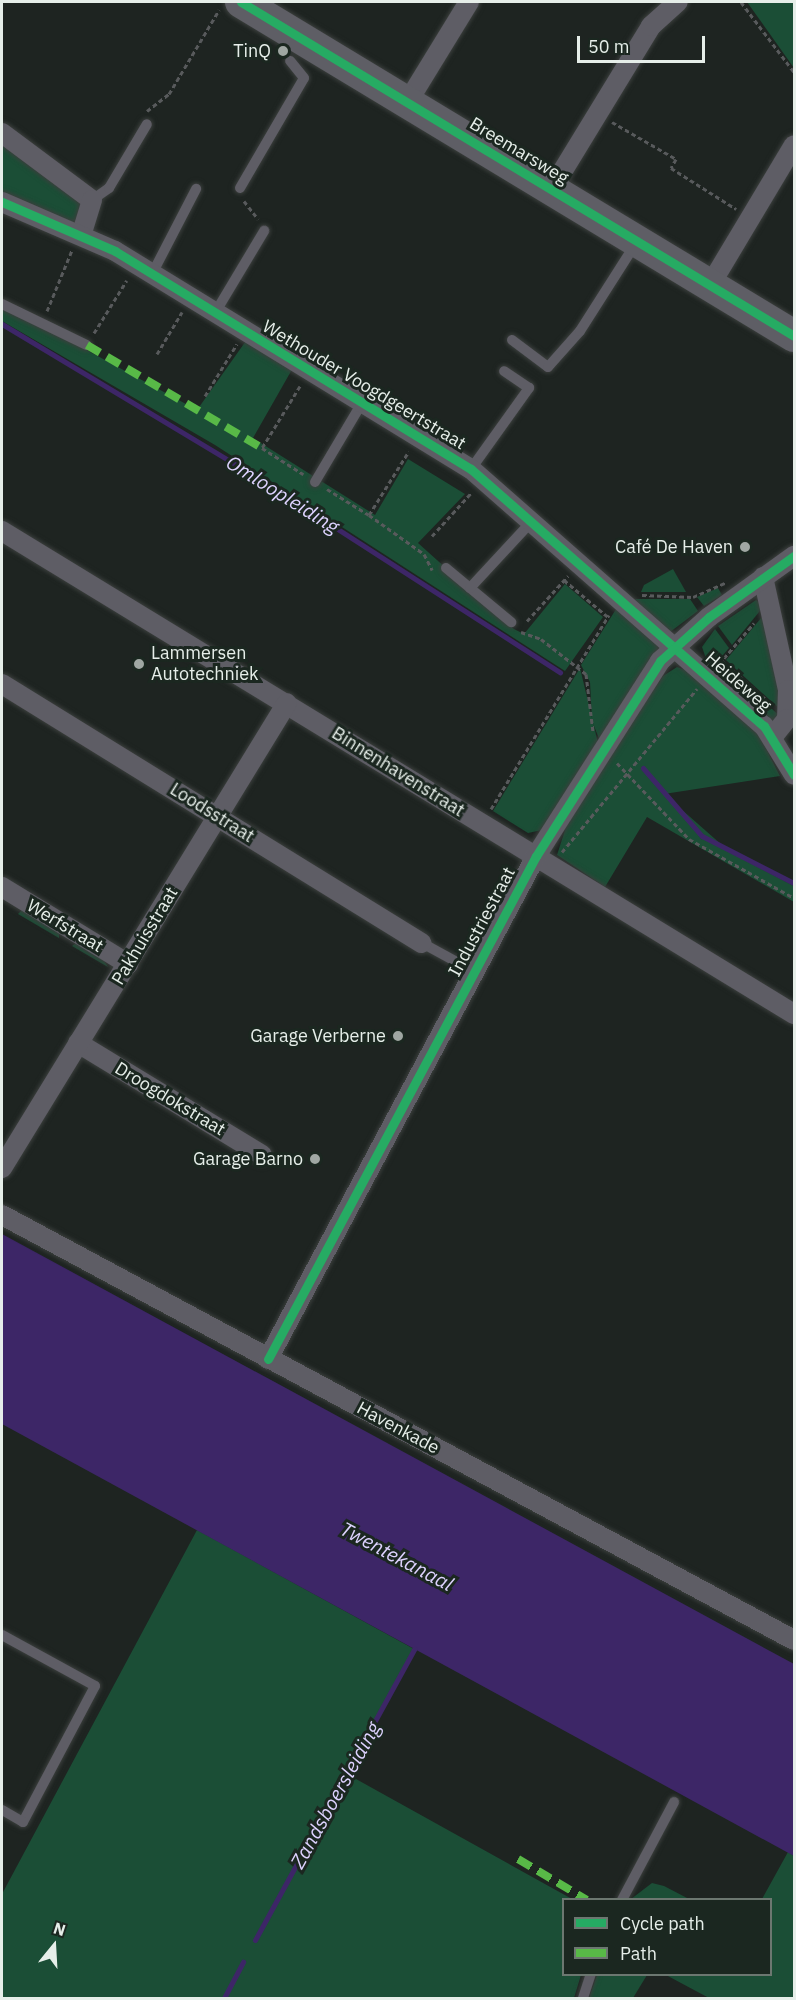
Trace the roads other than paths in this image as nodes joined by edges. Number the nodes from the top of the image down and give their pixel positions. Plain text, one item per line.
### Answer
1 (469, 2) edge
2 (678, 2) edge
3 (243, 3) edge
4 (290, 61) dead end
5 (407, 103) junction
6 (147, 124) road end
7 (2, 133) edge
8 (795, 145) edge
9 (240, 188) road end
10 (196, 189) dead end
11 (551, 190) junction
12 (92, 200) junction
13 (2, 202) edge
14 (264, 231) road end
15 (80, 235) junction
16 (636, 243) junction
17 (144, 269) junction
18 (709, 287) junction
19 (2, 304) edge
20 (215, 313) junction
21 (790, 336) edge
22 (512, 340) dead end
23 (87, 345) road end
24 (504, 371) dead end
25 (362, 403) junction
26 (477, 474) junction
27 (315, 482) road end
28 (532, 521) junction
29 (2, 531) edge
30 (795, 556) edge
31 (446, 568) dead end
32 (764, 577) junction
33 (470, 588) junction
34 (511, 622) dead end
35 (674, 647) junction
36 (2, 684) edge
37 (287, 703) junction
38 (773, 736) junction
39 (795, 775) edge
40 (218, 816) junction
41 (544, 861) junction
42 (2, 887) edge
43 (423, 943) joint
44 (128, 964) junction
45 (475, 972) junction
46 (795, 1014) edge
47 (78, 1044) junction
48 (262, 1155) dead end
49 (2, 1168) edge
50 (2, 1215) edge
51 (268, 1359) junction
52 (2, 1635) edge
53 (795, 1640) edge
54 (675, 1802) dead end
55 (2, 1810) edge
56 (623, 1898) edge
57 (590, 1976) edge
58 (583, 1998) edge

1 - 5 street
2 - 11 street
3 - 5 main road, Breemarsweg
4 - 9 lane
5 - 11 main road, Breemarsweg
6 - 12 lane
7 - 12 street
8 - 18 street
10 - 17 lane
11 - 16 main road, Breemarsweg
12 - 15 street
13 - 15 street, Wethouder Voogdgeertstraat
14 - 20 lane
15 - 17 street, Wethouder Voogdgeertstraat
16 - 18 main road, Breemarsweg
16 - 22 lane
17 - 20 street, Wethouder Voogdgeertstraat
18 - 21 main road, Breemarsweg
19 - 23 lane
20 - 25 street, Wethouder Voogdgeertstraat
24 - 26 lane, Wethouder Voogdgeertstraat
25 - 26 street, Wethouder Voogdgeertstraat
25 - 27 lane
26 - 28 street, Wethouder Voogdgeertstraat
28 - 33 lane
28 - 35 street, Wethouder Voogdgeertstraat
29 - 37 street, Binnenhavenstraat
30 - 32 street, Industriestraat
31 - 33 lane
32 - 35 street, Industriestraat
32 - 38 street, Heideweg
33 - 34 lane
35 - 38 street, Heideweg
35 - 41 street, Industriestraat
36 - 40 street, Loodsstraat
37 - 40 street, Pakhuisstraat
37 - 41 street, Binnenhavenstraat
38 - 39 street, Heideweg
40 - 43 street, Loodsstraat
40 - 44 street, Pakhuisstraat
41 - 45 street, Industriestraat
41 - 46 street, Binnenhavenstraat
42 - 44 street, Werfstraat
43 - 45 lane
44 - 47 street, Pakhuisstraat
45 - 51 street, Industriestraat
47 - 48 street, Droogdokstraat
47 - 49 street, Pakhuisstraat
50 - 51 street, Havenkade
51 - 53 street, Havenkade
52 - 55 lane
54 - 56 lane
57 - 58 lane

